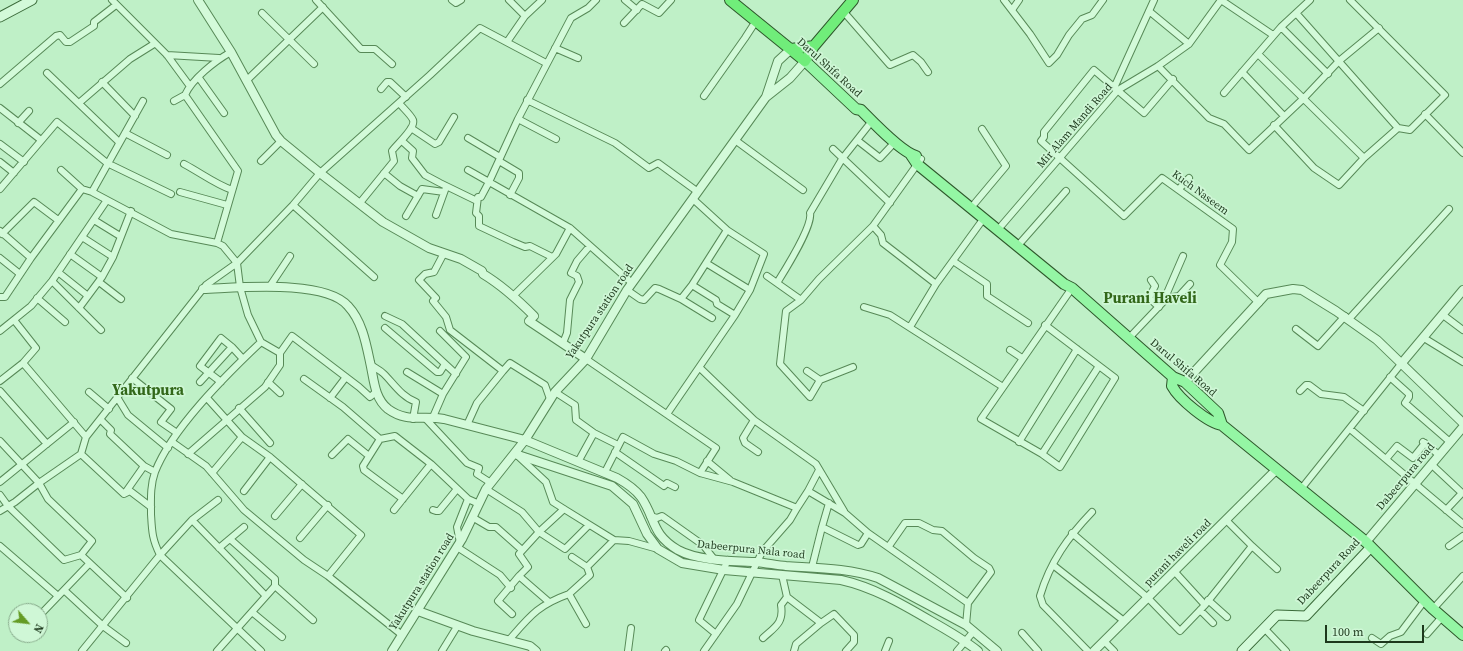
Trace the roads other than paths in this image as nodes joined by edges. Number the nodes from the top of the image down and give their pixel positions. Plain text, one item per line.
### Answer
1 (32, 0) edge
2 (198, 0) edge
3 (316, 0) edge
4 (452, 0) edge
5 (461, 0) edge
6 (509, 0) edge
7 (542, 0) edge
8 (596, 0) edge
9 (625, 0) edge
10 (671, 0) edge
11 (730, 0) edge
12 (853, 0) edge
13 (1004, 0) edge
14 (1019, 0) edge
15 (1103, 0) edge
16 (1154, 0) edge
17 (1221, 0) edge
18 (1310, 0) edge
19 (1350, 0) edge
20 (114, 3) edge
21 (323, 7) junction
22 (637, 10) junction
23 (1012, 10) junction
24 (1149, 10) junction
25 (843, 11) junction
26 (262, 13) dead end
27 (1296, 13) junction
28 (525, 16) junction
29 (0, 17) edge
30 (756, 21) junction
31 (624, 23) dead end
32 (1281, 27) junction
33 (1379, 28) junction
34 (1273, 35) junction
35 (289, 40) junction
36 (507, 42) junction
37 (154, 44) junction
38 (1189, 44) junction
39 (814, 46) junction
40 (555, 48) junction
41 (791, 49) junction
42 (230, 52) junction
43 (1258, 54) junction
44 (167, 55) junction
45 (219, 58) junction
46 (578, 58) dead end
47 (1339, 61) junction
48 (546, 63) junction
49 (808, 63) junction
50 (314, 64) dead end
51 (392, 64) dead end
52 (1158, 66) junction
53 (928, 72) dead end
54 (1242, 72) junction
55 (47, 73) dead end
56 (1328, 74) junction
57 (199, 78) junction
58 (1173, 79) junction
59 (246, 81) junction
60 (102, 82) junction
61 (0, 84) edge
62 (189, 85) junction
63 (381, 89) dead end
64 (1116, 89) junction
65 (1224, 93) dead end
66 (185, 95) junction
67 (704, 96) dead end
68 (406, 97) junction
69 (766, 97) junction
70 (1304, 98) junction
71 (527, 100) junction
72 (143, 101) dead end
73 (174, 101) dead end
74 (79, 103) junction
75 (399, 103) junction
76 (0, 108) edge
77 (29, 110) dead end
78 (224, 112) dead end
79 (1425, 114) junction
80 (135, 116) junction
81 (1284, 116) junction
82 (454, 117) dead end
83 (518, 119) junction
84 (872, 121) junction
85 (18, 123) junction
86 (1274, 125) junction
87 (411, 128) junction
88 (1398, 128) junction
89 (982, 129) dead end
90 (125, 133) junction
91 (468, 138) dead end
92 (556, 138) dead end
93 (41, 140) junction
94 (735, 140) junction
95 (857, 140) junction
96 (281, 141) junction
97 (402, 141) junction
98 (119, 142) junction
99 (895, 142) junction
100 (0, 144) edge
101 (833, 149) dead end
102 (1463, 153) edge
103 (167, 155) dead end
104 (1060, 157) junction
105 (1364, 158) junction
106 (500, 159) junction
107 (842, 159) junction
108 (916, 159) junction
109 (260, 161) dead end
110 (0, 162) edge
111 (24, 162) junction
112 (107, 162) junction
113 (184, 164) dead end
114 (61, 170) dead end
115 (468, 170) dead end
116 (14, 173) junction
117 (320, 173) junction
118 (384, 173) junction
119 (1189, 178) dead end
120 (488, 182) junction
121 (1, 185) edge
122 (82, 188) junction
123 (445, 189) junction
124 (1179, 189) junction
125 (232, 190) junction
126 (803, 190) dead end
127 (1066, 191) dead end
128 (92, 192) junction
129 (180, 192) dead end
130 (698, 192) junction
131 (171, 194) dead end
132 (510, 194) junction
133 (418, 196) junction
134 (693, 199) junction
135 (107, 200) junction
136 (477, 201) junction
137 (890, 203) junction
138 (975, 203) junction
139 (359, 204) junction
140 (227, 205) junction
141 (294, 205) junction
142 (1449, 209) dead end
143 (131, 211) junction
144 (436, 215) dead end
145 (406, 216) dead end
146 (984, 218) junction
147 (58, 220) junction
148 (94, 220) junction
149 (873, 226) junction
150 (1002, 226) junction
151 (570, 228) junction
152 (727, 230) junction
153 (1, 232) edge
154 (82, 236) junction
155 (120, 236) junction
156 (1021, 242) junction
157 (216, 243) junction
158 (589, 247) junction
159 (444, 253) junction
160 (70, 254) junction
161 (290, 256) dead end
162 (1183, 256) dead end
163 (113, 257) junction
164 (552, 257) junction
165 (0, 258) edge
166 (31, 258) junction
167 (953, 261) junction
168 (237, 263) junction
169 (706, 263) junction
170 (58, 272) junction
171 (20, 274) junction
172 (767, 276) dead end
173 (374, 277) dead end
174 (101, 279) junction
175 (1151, 280) dead end
176 (52, 281) junction
177 (777, 282) junction
178 (936, 284) junction
179 (1190, 284) dead end
180 (692, 285) junction
181 (270, 286) junction
182 (240, 287) junction
183 (630, 287) junction
184 (1070, 287) junction
185 (203, 289) junction
186 (750, 290) junction
187 (1463, 290) edge
188 (2, 296) edge
189 (88, 296) junction
190 (513, 296) junction
191 (37, 298) junction
192 (1167, 298) junction
193 (121, 299) dead end
194 (681, 299) junction
195 (801, 300) junction
196 (1259, 303) junction
197 (864, 307) dead end
198 (1159, 307) junction
199 (79, 308) junction
200 (735, 315) junction
201 (1443, 315) junction
202 (385, 316) dead end
203 (712, 318) dead end
204 (1347, 318) junction
205 (14, 320) junction
206 (65, 322) dead end
207 (1028, 323) dead end
208 (1045, 325) junction
209 (910, 327) junction
210 (385, 328) dead end
211 (1296, 329) dead end
212 (101, 330) dead end
213 (1463, 330) edge
214 (0, 331) edge
215 (440, 331) dead end
216 (1129, 338) junction
217 (1424, 338) junction
218 (261, 342) junction
219 (563, 343) junction
220 (232, 346) junction
221 (474, 348) junction
222 (1010, 350) dead end
223 (1077, 350) junction
224 (280, 353) junction
225 (466, 357) junction
226 (1022, 358) junction
227 (243, 359) junction
228 (586, 359) junction
229 (1463, 362) edge
230 (23, 363) junction
231 (445, 364) junction
232 (1401, 364) junction
233 (371, 365) junction
234 (1099, 366) junction
235 (853, 367) dead end
236 (700, 368) junction
237 (503, 371) junction
238 (807, 371) dead end
239 (209, 372) junction
240 (407, 372) dead end
241 (456, 374) junction
242 (1173, 377) junction
243 (1390, 377) junction
244 (132, 378) junction
245 (346, 378) junction
246 (304, 379) dead end
247 (820, 380) junction
248 (0, 381) edge
249 (200, 382) dead end
250 (221, 382) junction
251 (268, 382) junction
252 (1185, 382) junction
253 (1003, 387) junction
254 (0, 391) edge
255 (1300, 391) dead end
256 (89, 392) dead end
257 (376, 392) junction
258 (280, 393) dead end
259 (443, 394) junction
260 (553, 395) junction
261 (117, 397) junction
262 (207, 398) junction
263 (330, 398) junction
264 (239, 408) junction
265 (109, 409) junction
266 (1364, 411) junction
267 (667, 414) junction
268 (429, 417) junction
269 (226, 419) junction
270 (413, 419) junction
271 (101, 420) junction
272 (754, 420) junction
273 (74, 422) junction
274 (1463, 423) edge
275 (467, 425) junction
276 (1222, 425) junction
277 (1463, 427) edge
278 (1350, 429) junction
279 (178, 433) junction
280 (594, 433) junction
281 (86, 437) junction
282 (242, 437) junction
283 (380, 439) junction
284 (525, 440) junction
285 (0, 441) edge
286 (172, 442) junction
287 (1019, 442) junction
288 (1450, 442) junction
289 (270, 443) dead end
290 (47, 444) junction
291 (618, 445) junction
292 (168, 448) junction
293 (546, 450) junction
294 (615, 452) junction
295 (758, 452) dead end
296 (81, 454) junction
297 (188, 454) junction
298 (515, 454) junction
299 (1042, 454) junction
300 (332, 455) dead end
301 (1439, 455) junction
302 (270, 456) junction
303 (370, 456) junction
304 (1386, 459) junction
305 (540, 461) junction
306 (707, 461) junction
307 (578, 462) junction
308 (431, 464) junction
309 (1430, 464) junction
310 (22, 465) junction
311 (144, 466) junction
312 (819, 470) junction
313 (1276, 470) junction
314 (155, 472) junction
315 (605, 472) junction
316 (212, 473) junction
317 (700, 473) junction
318 (618, 478) junction
319 (0, 482) edge
320 (733, 482) junction
321 (39, 483) junction
322 (302, 484) junction
323 (1414, 484) junction
324 (488, 486) junction
325 (612, 486) junction
326 (675, 487) dead end
327 (457, 489) junction
328 (1301, 489) junction
329 (244, 491) dead end
330 (808, 491) junction
331 (124, 494) junction
332 (0, 495) edge
333 (403, 499) junction
334 (468, 499) junction
335 (218, 500) dead end
336 (829, 503) junction
337 (479, 504) junction
338 (328, 505) junction
339 (8, 506) junction
340 (151, 507) junction
341 (797, 508) junction
342 (564, 509) junction
343 (394, 510) dead end
344 (433, 510) dead end
345 (1446, 510) junction
346 (0, 511) edge
347 (1092, 512) dead end
348 (845, 513) junction
349 (275, 516) dead end
350 (472, 517) junction
351 (650, 518) junction
352 (192, 520) junction
353 (1226, 520) junction
354 (1463, 524) edge
355 (589, 525) junction
356 (642, 525) junction
357 (244, 527) dead end
358 (822, 527) junction
359 (539, 532) junction
360 (1072, 532) junction
361 (868, 533) junction
362 (1463, 536) edge
363 (300, 538) dead end
364 (230, 539) junction
365 (614, 540) junction
366 (1366, 542) junction
367 (458, 545) junction
368 (0, 546) edge
369 (889, 546) junction
370 (1252, 546) junction
371 (1449, 546) dead end
372 (219, 548) junction
373 (658, 549) junction
374 (522, 550) junction
375 (81, 555) junction
376 (160, 555) junction
377 (572, 557) dead end
378 (714, 559) junction
379 (728, 560) junction
380 (757, 562) junction
381 (89, 564) junction
382 (1053, 565) junction
383 (812, 567) junction
384 (587, 568) junction
385 (1277, 569) dead end
386 (724, 570) junction
387 (1174, 571) junction
388 (753, 572) junction
389 (782, 575) junction
390 (328, 576) junction
391 (520, 576) junction
392 (1463, 576) edge
393 (878, 578) junction
394 (275, 586) junction
395 (511, 588) junction
396 (64, 590) junction
397 (873, 590) junction
398 (569, 594) junction
399 (58, 596) junction
400 (266, 596) junction
401 (787, 597) junction
402 (127, 598) junction
403 (1148, 598) junction
404 (1424, 600) junction
405 (549, 602) junction
406 (1207, 602) junction
407 (968, 603) junction
408 (48, 607) edge
409 (1433, 609) junction
410 (1200, 610) junction
411 (418, 611) junction
412 (252, 612) junction
413 (512, 614) dead end
414 (1227, 617) dead end
415 (1442, 617) junction
416 (313, 620) dead end
417 (1124, 621) junction
418 (821, 623) junction
419 (1213, 623) dead end
420 (586, 624) dead end
421 (966, 624) junction
422 (458, 625) junction
423 (103, 626) junction
424 (237, 628) junction
425 (631, 628) dead end
426 (1265, 629) junction
427 (974, 631) junction
428 (1022, 633) dead end
429 (716, 634) junction
430 (1427, 634) dead end
431 (402, 635) junction
432 (1463, 635) edge
433 (282, 637) dead end
434 (763, 638) dead end
435 (1372, 638) dead end
436 (509, 640) junction
437 (889, 641) dead end
438 (966, 641) junction
439 (1104, 641) junction
440 (126, 643) dead end
441 (1243, 650) edge
442 (82, 651) edge
443 (217, 651) edge
444 (261, 651) edge
445 (392, 651) edge
446 (442, 651) edge
447 (536, 651) edge
448 (628, 651) edge
449 (704, 651) edge
450 (794, 651) edge
451 (846, 651) edge
452 (885, 651) edge
453 (957, 651) edge
454 (978, 651) edge
455 (997, 651) edge
456 (1038, 651) edge
457 (1088, 651) edge
458 (1094, 651) edge
459 (1114, 651) edge
460 (1286, 651) edge

1 - 29 main road
2 - 42 street
3 - 21 street
4 - 5 street
6 - 28 street
7 - 28 street
8 - 40 street
9 - 22 street
10 - 22 street
11 - 30 highway, Darul Shifa Road
12 - 25 highway
13 - 23 street
14 - 23 street
15 - 23 street
16 - 24 street
17 - 34 street
17 - 38 street, Mir Alam Mandi Road
18 - 27 street
19 - 33 street
20 - 37 street
20 - 61 street
21 - 35 street
21 - 51 street
22 - 31 street
24 - 38 street
24 - 64 street
25 - 39 highway
25 - 53 street
26 - 35 street
27 - 32 street
27 - 47 street
28 - 36 street
30 - 41 highway, Darul Shifa Road
30 - 67 street
32 - 34 street
32 - 56 street
33 - 47 street
33 - 79 street
34 - 43 street
35 - 50 street
35 - 59 street
36 - 48 street
36 - 68 street
37 - 44 street
37 - 60 street
38 - 52 street, Mir Alam Mandi Road
39 - 41 highway
39 - 49 highway
40 - 46 street
40 - 48 street
41 - 49 highway, Darul Shifa Road
41 - 69 street, Yakutpura station road
42 - 45 street
42 - 59 street
43 - 54 street
43 - 70 street
44 - 45 street
44 - 62 street
45 - 57 street
47 - 56 street
47 - 88 street
48 - 71 street
49 - 69 street
49 - 84 main road, Darul Shifa Road
52 - 58 street
52 - 64 street, Mir Alam Mandi Road
54 - 65 street
54 - 81 street
55 - 74 street
56 - 70 street
57 - 62 street
57 - 78 street
58 - 64 street
58 - 86 street
59 - 96 street
60 - 74 street
60 - 80 street
62 - 66 street
63 - 68 street
64 - 104 street, Mir Alam Mandi Road
64 - 104 street
66 - 73 street
66 - 125 street
68 - 75 street
69 - 94 street, Yakutpura station road
70 - 81 street
70 - 105 street
71 - 83 street
71 - 130 street
72 - 80 street
74 - 98 street
75 - 87 street
75 - 117 street
76 - 85 street
77 - 85 street
79 - 88 street
79 - 102 street
80 - 90 street
81 - 86 street
82 - 87 street
83 - 92 street
83 - 106 street
84 - 95 street
84 - 99 main road, Darul Shifa Road
85 - 93 street
86 - 105 street
87 - 97 street
88 - 105 street
89 - 138 street
90 - 98 street
90 - 103 street
91 - 106 street
93 - 111 street
93 - 112 street
94 - 126 street
94 - 130 street, Yakutpura station road
95 - 99 street
95 - 107 street
96 - 109 street
96 - 117 street
97 - 118 street
97 - 123 street
98 - 112 street
99 - 108 main road, Darul Shifa Road
100 - 111 street
101 - 107 street
104 - 124 street, Kuch Naseem
104 - 150 street, Mir Alam Mandi Road
106 - 120 street
106 - 132 street
107 - 137 street
107 - 177 street
108 - 137 street
108 - 138 main road
108 - 146 main road, Darul Shifa Road
110 - 116 street
111 - 116 street
112 - 128 street
112 - 131 street
113 - 125 street
114 - 122 street
115 - 120 street
116 - 121 street
117 - 139 street
117 - 141 street
118 - 133 street
118 - 139 street
119 - 124 street
120 - 132 street
120 - 136 street
122 - 128 street
122 - 147 street
123 - 133 street
123 - 136 street
123 - 144 street
124 - 196 street, Kuch Naseem
125 - 140 street
127 - 156 street
128 - 135 street
129 - 140 street
130 - 134 street, Yakutpura station road
132 - 151 street
133 - 145 street
134 - 152 street
134 - 183 street, Yakutpura station road
135 - 143 street
135 - 148 street
136 - 164 street
137 - 149 street
138 - 150 main road
139 - 159 street
140 - 157 street
141 - 168 street
141 - 173 street
142 - 204 street
143 - 155 street
143 - 157 street
146 - 167 street
146 - 184 main road, Darul Shifa Road
147 - 153 street
147 - 166 street
148 - 154 street
148 - 155 street
149 - 178 street
149 - 195 street
150 - 156 main road
151 - 158 street
151 - 164 street
152 - 169 street
152 - 186 street
153 - 166 street
154 - 160 street
154 - 163 street
155 - 163 street
156 - 184 main road
157 - 168 street
158 - 183 street
158 - 219 street
159 - 190 street
159 - 221 street
160 - 170 street
160 - 174 street
161 - 181 street
162 - 192 street
163 - 174 street
164 - 190 street
165 - 171 street
166 - 171 street
167 - 178 street
167 - 207 street
168 - 182 street
168 - 185 street
169 - 180 street
169 - 186 street
170 - 176 street
170 - 189 street
171 - 188 street
172 - 177 street
174 - 189 street
174 - 193 street
175 - 198 street
176 - 191 street
176 - 199 street
177 - 195 street
178 - 209 street
179 - 192 street
180 - 194 street
180 - 200 street
181 - 182 street
181 - 233 street
182 - 185 street
182 - 218 street
183 - 194 street
183 - 228 street, Yakutpura station road
184 - 208 street
184 - 216 main road, Darul Shifa Road
185 - 244 street
186 - 200 street
187 - 201 street
189 - 199 street
190 - 219 street
191 - 205 street
191 - 206 street
192 - 198 street
194 - 203 street
195 - 247 street
196 - 204 street
196 - 252 street
197 - 209 street
198 - 216 street
199 - 212 street
200 - 236 street
201 - 213 street
201 - 217 street
202 - 231 street
204 - 211 street
204 - 232 street
205 - 214 street
205 - 230 street
208 - 223 street
208 - 226 street
209 - 253 street
210 - 231 street
215 - 225 street
216 - 242 main road, Darul Shifa Road
217 - 229 street
217 - 232 street
218 - 224 street
218 - 227 street
219 - 228 street
220 - 227 street
220 - 239 street
220 - 239 street
221 - 225 street
221 - 237 street
222 - 226 street
223 - 234 street
223 - 287 street
224 - 245 street
224 - 251 street
225 - 241 street
226 - 253 street
227 - 250 street
228 - 260 street, Yakutpura station road
228 - 267 street
230 - 248 street
230 - 273 street
231 - 241 street
232 - 243 street
232 - 274 street
233 - 257 street
233 - 270 street
234 - 299 street
234 - 299 street
235 - 247 street
236 - 267 street
236 - 272 street
237 - 260 street
237 - 275 street
238 - 247 street
239 - 249 street
239 - 250 street
240 - 259 street
241 - 259 street
242 - 252 main road, Darul Shifa Road
242 - 276 main road
243 - 266 street
243 - 288 street
244 - 261 street
244 - 279 street
245 - 257 street
245 - 263 street
246 - 263 street
250 - 262 street
251 - 258 street
251 - 264 street
252 - 276 main road, Darul Shifa Road
253 - 287 street
254 - 290 street
255 - 266 street
256 - 265 street
257 - 270 street
259 - 268 street
260 - 280 street
260 - 284 street, Yakutpura station road
261 - 265 street
261 - 292 street
262 - 269 street
262 - 279 street
263 - 283 street
264 - 269 street
264 - 289 street
265 - 271 street
266 - 278 street
267 - 306 street
268 - 270 street, Dabeerpura Nala road
268 - 275 street, Dabeerpura Nala road
268 - 324 street
269 - 282 street
269 - 297 street
271 - 281 street
271 - 311 street
272 - 295 street
272 - 312 street
273 - 281 street
273 - 290 street
275 - 284 street, Dabeerpura Nala road
276 - 313 main road, Darul Shifa Road
277 - 288 street, Dabeerpura road
278 - 304 street
278 - 328 street
279 - 286 street
280 - 291 street
280 - 307 street
281 - 296 street
282 - 302 street
282 - 316 street
283 - 303 street
283 - 308 street
284 - 293 street, Dabeerpura Nala road
284 - 298 street, Yakutpura station road
285 - 310 street
286 - 292 street
286 - 297 street
287 - 299 street
288 - 301 street, Dabeerpura road
290 - 310 street
291 - 294 street
291 - 317 street
292 - 314 street
293 - 305 street
293 - 307 street, Dabeerpura Nala road
294 - 315 street
294 - 326 street
296 - 321 street
296 - 331 street
297 - 316 street
298 - 305 street, Dabeerpura Nala road
298 - 324 street, Yakutpura station road
298 - 342 street
300 - 303 street
301 - 304 street
301 - 309 street, Dabeerpura road
302 - 322 street
302 - 329 street
303 - 333 street
304 - 323 street
305 - 325 street, Dabeerpura Nala road
306 - 317 street
306 - 320 street
307 - 315 street, Dabeerpura Nala road
308 - 327 street
308 - 333 street
309 - 323 street, Dabeerpura road
309 - 345 street
310 - 319 street
310 - 321 street
311 - 314 street
311 - 331 street
312 - 330 street
312 - 348 street
313 - 328 main road, Darul Shifa Road
313 - 353 street, purani haveli road
314 - 340 street
315 - 318 street, Dabeerpura Nala road
316 - 390 street
317 - 320 street
318 - 325 street
318 - 351 street, Dabeerpura Nala road
320 - 341 street
321 - 339 street
321 - 375 street
322 - 338 street
322 - 349 street
323 - 345 street
323 - 366 street, Dabeerpura road
324 - 337 street, Yakutpura station road
324 - 359 street
325 - 356 street, Dabeerpura Nala road
327 - 334 street
327 - 344 street
328 - 366 main road, Darul Shifa Road
330 - 336 street
330 - 341 street
331 - 340 street
332 - 339 street
333 - 343 street
334 - 337 street
334 - 367 street
335 - 352 street
336 - 348 street
336 - 358 street
337 - 350 street, Yakutpura station road
338 - 363 street
338 - 390 street
339 - 346 street
339 - 375 street
340 - 376 street
341 - 380 street
342 - 355 street
342 - 359 street
345 - 354 street
347 - 360 street
348 - 361 street
350 - 367 street, Yakutpura station road
350 - 374 street
351 - 356 street
351 - 378 street
351 - 378 street, Dabeerpura Nala road
352 - 372 street
352 - 376 street
353 - 370 street
353 - 387 street, purani haveli road
355 - 359 street
355 - 365 street
356 - 373 street, Dabeerpura Nala road
357 - 364 street
358 - 361 street
358 - 383 street
359 - 374 street
360 - 382 street
360 - 403 street
361 - 369 street
362 - 371 street
364 - 372 street
364 - 394 street
365 - 373 street
365 - 384 street
366 - 404 main road, Darul Shifa Road
366 - 426 main road, Dabeerpura Road
367 - 395 street
367 - 411 street, Yakutpura station road
368 - 399 street
369 - 407 street
369 - 407 street
370 - 385 street
370 - 406 street
372 - 400 street
373 - 386 street, Dabeerpura Nala road
374 - 391 street
375 - 381 street
376 - 402 street
376 - 424 street
377 - 384 street
378 - 379 street, Dabeerpura Nala road
379 - 380 street, Dabeerpura Nala road
379 - 386 street
380 - 383 street, Dabeerpura Nala road
380 - 388 street
381 - 396 street
381 - 402 street
382 - 417 street
382 - 457 street
383 - 393 street, Dabeerpura Nala road
384 - 398 street
386 - 388 street, Dabeerpura Nala road
386 - 429 street
387 - 403 street, purani haveli road
387 - 406 street
388 - 389 street, Dabeerpura Nala road
388 - 429 street
389 - 397 street, Dabeerpura Nala road
389 - 401 street
390 - 431 street
391 - 395 street
391 - 405 street
392 - 409 street
393 - 397 street
393 - 421 street, Dabeerpura Nala road
394 - 400 street
394 - 416 street
395 - 413 street
396 - 399 street
396 - 423 street
397 - 438 street, Dabeerpura Nala road
398 - 405 street
398 - 420 street
399 - 408 street
400 - 412 street
401 - 418 street
401 - 434 street
402 - 423 street
403 - 410 street
403 - 417 street, purani haveli road
404 - 409 main road, Darul Shifa Road
404 - 435 street
405 - 436 street
406 - 410 street
406 - 414 street
407 - 421 street
409 - 415 main road, Darul Shifa Road
410 - 419 street
411 - 422 street
411 - 431 street, Yakutpura station road
412 - 424 street
412 - 433 street
415 - 430 street
415 - 432 main road, Darul Shifa Road
417 - 439 street, purani haveli road
418 - 450 street
418 - 451 street
421 - 427 street, Dabeerpura Nala road
422 - 436 street
422 - 446 street
423 - 440 street
423 - 442 street
424 - 443 street
424 - 444 street
425 - 448 street
426 - 441 main road, Dabeerpura Road
426 - 460 street
427 - 438 street
427 - 455 street, Dabeerpura Nala road
428 - 456 street
429 - 449 street
431 - 445 street, Yakutpura station road
436 - 447 street
437 - 452 street
438 - 453 street
438 - 454 street, Dabeerpura Nala road
439 - 458 street, purani haveli road
439 - 459 street

